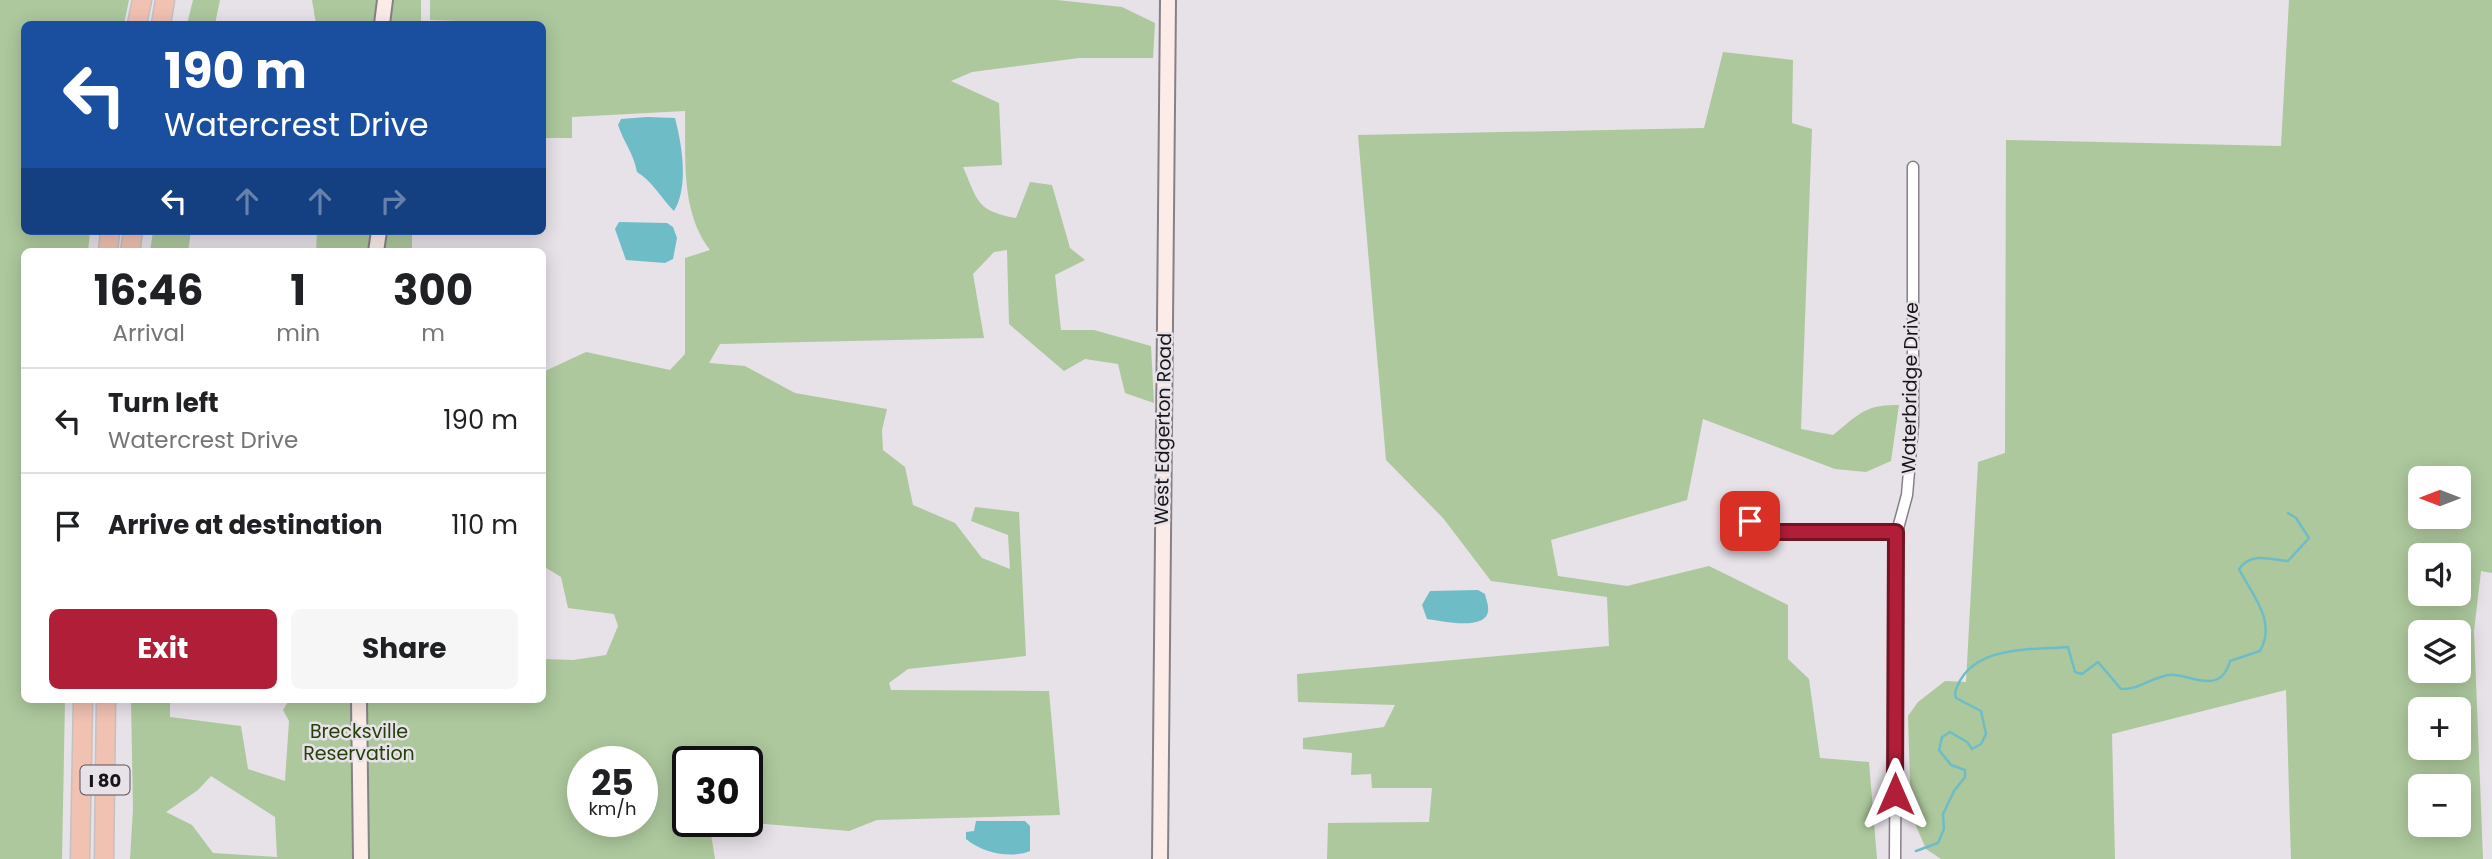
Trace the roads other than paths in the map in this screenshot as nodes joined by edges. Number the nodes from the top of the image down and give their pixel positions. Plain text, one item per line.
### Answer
1 (142, 0) edge
2 (166, 0) edge
3 (385, 0) edge
4 (1168, 0) edge
5 (137, 21) edge
6 (161, 21) edge
7 (382, 21) edge
8 (1913, 167) dead end
9 (1750, 521) dead end
10 (1896, 532) junction
11 (83, 703) edge
12 (106, 703) edge
13 (359, 703) edge
14 (80, 859) edge
15 (104, 859) edge
16 (361, 859) edge
17 (1160, 859) edge
18 (1895, 859) edge

1 - 5 highway
2 - 6 highway
3 - 7 street
4 - 17 street, West Edgerton Road
8 - 10 street, Waterbridge Drive
9 - 10 street
10 - 18 street, Waterbridge Drive
11 - 14 highway, I 80
12 - 15 highway, I 80
13 - 16 street

